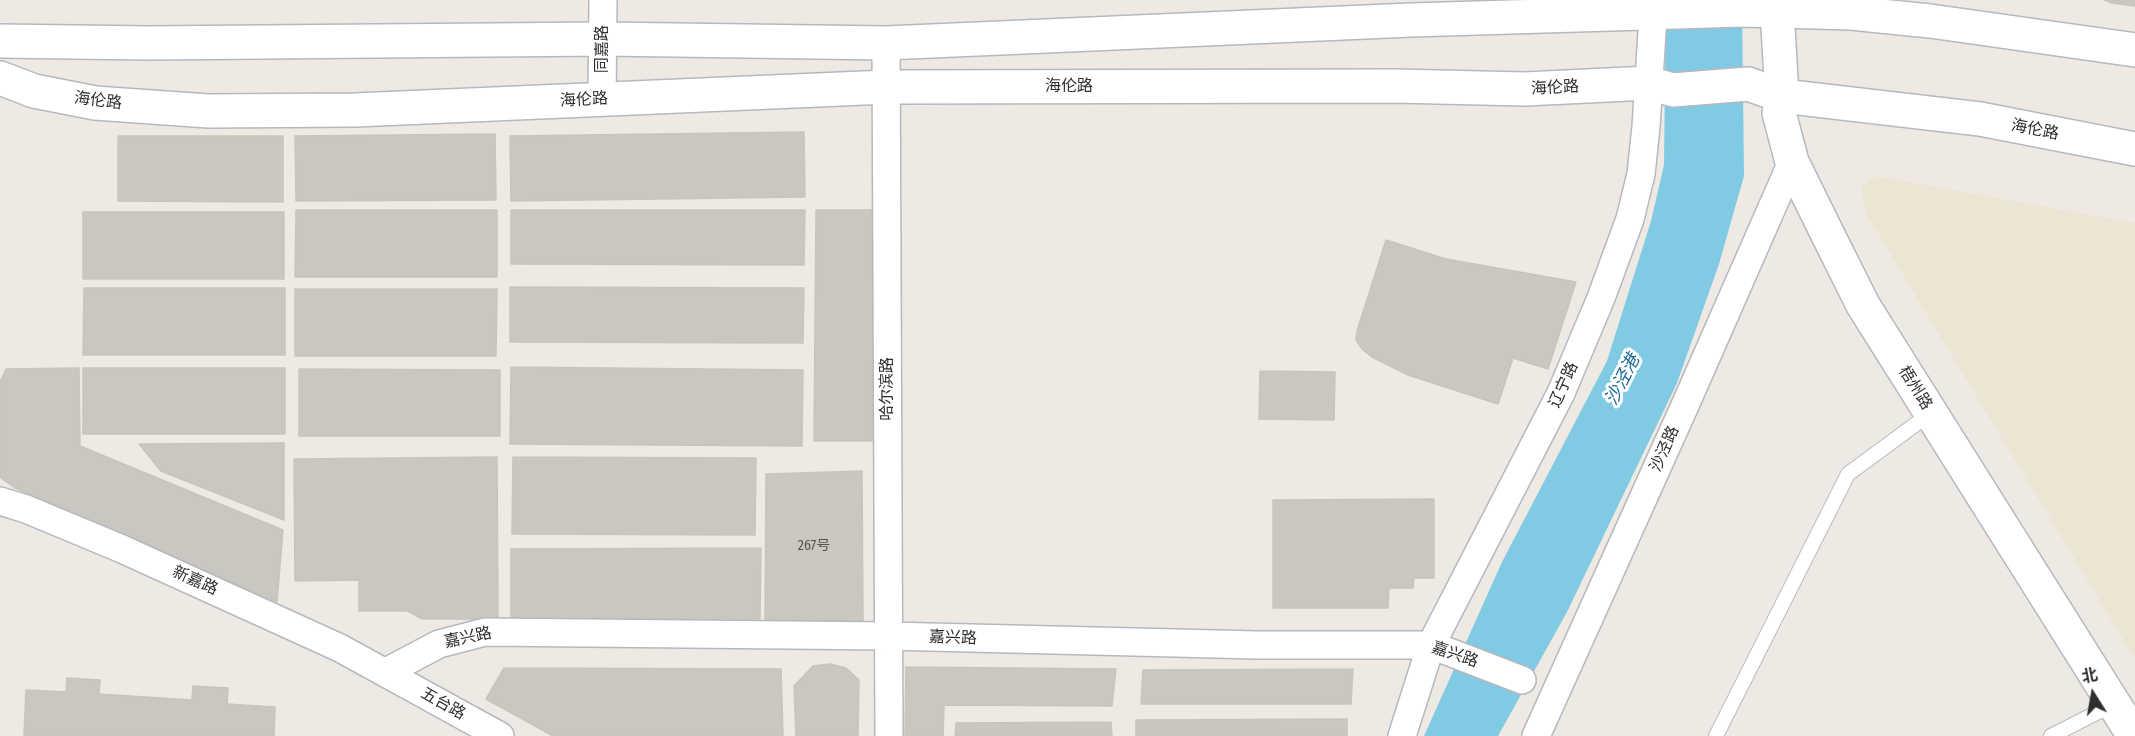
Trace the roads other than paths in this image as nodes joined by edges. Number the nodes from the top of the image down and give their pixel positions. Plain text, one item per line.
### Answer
1 (603, 0) edge
2 (1777, 5) edge
3 (1660, 8) edge
4 (604, 39) junction
5 (0, 41) edge
6 (886, 43) junction
7 (2135, 50) edge
8 (0, 78) edge
9 (1661, 86) junction
10 (887, 87) junction
11 (1782, 96) junction
12 (602, 99) junction
13 (2135, 149) edge
14 (1792, 162) junction
15 (1931, 413) junction
16 (0, 501) edge
17 (889, 636) junction
18 (1443, 649) junction
19 (386, 672) junction
20 (1522, 680) dead end
21 (2114, 704) junction
22 (500, 736) edge
23 (889, 736) edge
24 (1402, 736) edge
25 (1536, 736) edge
26 (1716, 736) edge
27 (2051, 736) edge
28 (2134, 736) edge

1 - 4 street, 同嘉路
2 - 3 main road
2 - 7 main road
2 - 11 main road, 梧州路
3 - 6 main road
3 - 9 street, 辽宁路
4 - 5 main road
4 - 6 main road
4 - 12 street, 同嘉路
6 - 10 street, 哈尔滨路
8 - 12 main road, 海伦路
9 - 10 main road, 海伦路
9 - 11 main road, 海伦路
9 - 18 street, 辽宁路
10 - 12 main road, 海伦路
10 - 17 street, 哈尔滨路
11 - 13 main road, 海伦路
11 - 14 main road, 梧州路
14 - 15 main road, 梧州路
14 - 25 street, 沙泾路
15 - 21 main road, 梧州路
15 - 26 lane
16 - 19 street, 新嘉路
17 - 18 street, 嘉兴路
17 - 19 street, 嘉兴路
17 - 23 street, 哈尔滨路
18 - 20 street, 嘉兴路
18 - 24 street, 辽宁路
19 - 22 street, 五台路
21 - 27 lane
21 - 28 main road, 梧州路

